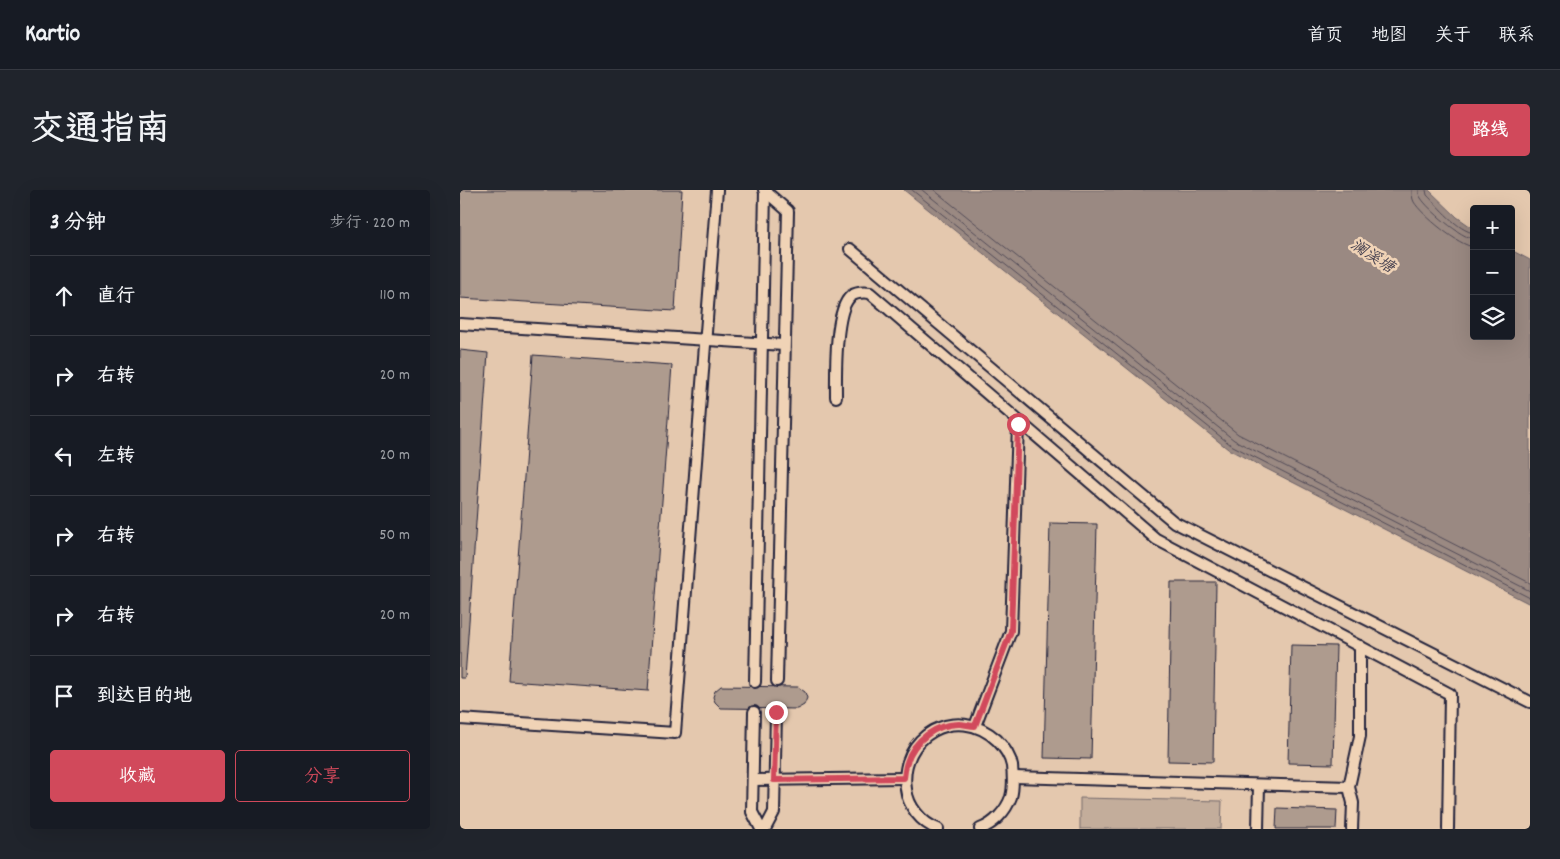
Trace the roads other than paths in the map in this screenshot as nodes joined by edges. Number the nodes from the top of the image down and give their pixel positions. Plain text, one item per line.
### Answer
1 (717, 190) edge
2 (764, 190) edge
3 (850, 249) dead end
4 (460, 324) edge
5 (705, 340) junction
6 (762, 344) junction
7 (784, 346) junction
8 (836, 397) dead end
9 (1018, 424) dead end
10 (1360, 646) junction
11 (755, 682) dead end
12 (777, 682) dead end
13 (1530, 702) edge
14 (754, 712) dead end
15 (776, 712) dead end
16 (460, 719) edge
17 (975, 726) junction
18 (1014, 777) junction
19 (904, 778) junction
20 (753, 780) junction
21 (774, 780) junction
22 (1259, 784) junction
23 (1349, 787) junction
24 (761, 829) edge
25 (765, 829) edge
26 (938, 829) edge
27 (980, 829) edge
28 (1258, 829) edge
29 (1352, 829) edge
30 (1448, 829) edge

1 - 5 lane
2 - 6 lane
2 - 7 lane
3 - 13 lane
4 - 5 lane
5 - 6 lane
5 - 16 lane
6 - 7 lane
6 - 11 lane
7 - 12 lane
8 - 10 lane
9 - 17 lane
10 - 23 lane
10 - 30 lane
14 - 20 lane
15 - 21 lane
17 - 18 lane
17 - 19 lane
18 - 22 lane
18 - 27 lane
19 - 21 lane
19 - 26 lane
20 - 21 lane
20 - 24 lane
21 - 25 lane
22 - 23 lane
22 - 28 lane
23 - 29 lane

